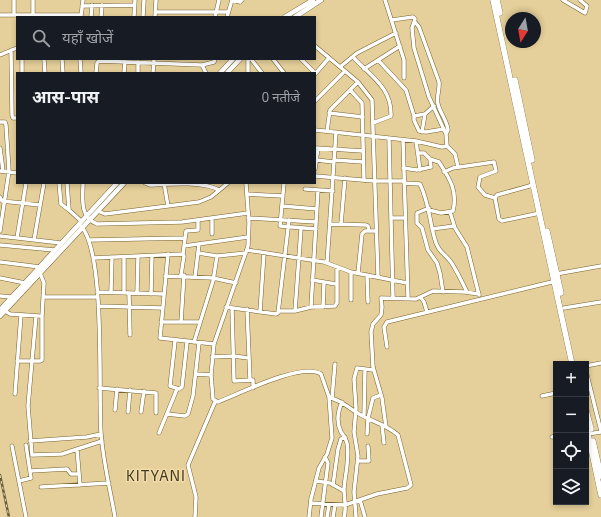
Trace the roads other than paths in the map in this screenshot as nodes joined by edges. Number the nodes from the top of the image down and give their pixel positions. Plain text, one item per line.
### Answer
1 (14, 0) edge
2 (33, 0) edge
3 (83, 0) edge
4 (134, 0) edge
5 (144, 0) edge
6 (156, 0) edge
7 (219, 0) edge
8 (232, 0) edge
9 (242, 0) edge
10 (313, 0) edge
11 (321, 0) edge
12 (385, 0) edge
13 (493, 0) edge
14 (497, 0) edge
15 (563, 0) edge
16 (580, 0) edge
17 (92, 5) junction
18 (102, 5) junction
19 (134, 5) junction
20 (82, 6) junction
21 (156, 12) junction
22 (177, 12) junction
23 (196, 12) junction
24 (216, 12) junction
25 (228, 12) junction
26 (14, 14) junction
27 (0, 15) edge
28 (33, 15) junction
29 (81, 16) edge
30 (91, 16) edge
31 (101, 16) edge
32 (134, 16) edge
33 (143, 16) edge
34 (155, 16) edge
35 (177, 16) edge
36 (196, 16) edge
37 (215, 16) edge
38 (227, 16) edge
39 (287, 16) edge
40 (296, 16) edge
41 (392, 20) junction
42 (415, 22) junction
43 (396, 33) junction
44 (400, 46) junction
45 (316, 47) edge
46 (16, 48) edge
47 (11, 50) junction
48 (0, 55) edge
49 (353, 56) junction
50 (329, 58) junction
51 (22, 60) edge
52 (44, 60) edge
53 (62, 60) edge
54 (80, 60) edge
55 (97, 60) edge
56 (102, 60) edge
57 (175, 60) edge
58 (215, 60) edge
59 (232, 60) edge
60 (239, 60) edge
61 (250, 60) edge
62 (251, 60) edge
63 (274, 60) edge
64 (301, 60) edge
65 (378, 60) junction
66 (154, 61) edge
67 (125, 62) junction
68 (138, 62) junction
69 (174, 64) junction
70 (202, 65) junction
71 (340, 67) junction
72 (364, 69) junction
73 (22, 72) edge
74 (45, 72) edge
75 (63, 72) edge
76 (80, 72) edge
77 (96, 72) edge
78 (124, 72) edge
79 (138, 72) edge
80 (153, 72) edge
81 (206, 72) edge
82 (221, 72) edge
83 (228, 72) edge
84 (248, 72) edge
85 (261, 72) edge
86 (283, 72) edge
87 (314, 72) edge
88 (316, 72) edge
89 (345, 72) junction
90 (404, 78) dead end
91 (358, 82) junction
92 (350, 90) junction
93 (316, 100) edge
94 (372, 100) junction
95 (362, 103) junction
96 (434, 106) junction
97 (329, 113) junction
98 (425, 114) junction
99 (414, 116) junction
100 (363, 117) junction
101 (16, 118) edge
102 (0, 122) edge
103 (373, 123) junction
104 (444, 129) junction
105 (316, 130) edge
106 (327, 131) junction
107 (336, 132) junction
108 (422, 132) junction
109 (446, 134) junction
110 (363, 135) junction
111 (373, 136) junction
112 (389, 139) junction
113 (403, 140) junction
114 (416, 142) junction
115 (447, 146) junction
116 (0, 148) edge
117 (316, 148) edge
118 (335, 149) junction
119 (363, 151) junction
120 (418, 153) junction
121 (374, 158) junction
122 (430, 159) junction
123 (316, 160) joint
124 (363, 160) junction
125 (334, 161) junction
126 (458, 167) junction
127 (403, 168) junction
128 (420, 170) junction
129 (1, 171) edge
130 (10, 171) junction
131 (444, 172) junction
132 (16, 173) edge
133 (316, 176) edge
134 (334, 177) junction
135 (345, 178) junction
136 (364, 180) junction
137 (390, 180) junction
138 (374, 181) junction
139 (404, 182) junction
140 (26, 184) edge
141 (44, 184) edge
142 (59, 184) edge
143 (67, 184) edge
144 (83, 184) edge
145 (116, 184) edge
146 (123, 184) edge
147 (164, 184) edge
148 (177, 184) edge
149 (227, 184) edge
150 (246, 184) edge
151 (284, 184) edge
152 (534, 185) junction
153 (305, 189) dead end
154 (219, 190) junction
155 (318, 190) junction
156 (332, 190) junction
157 (247, 194) junction
158 (283, 196) junction
159 (0, 197) edge
160 (495, 198) junction
161 (5, 202) junction
162 (22, 204) junction
163 (40, 206) junction
164 (168, 206) junction
165 (282, 206) junction
166 (317, 209) junction
167 (429, 209) junction
168 (69, 210) junction
169 (98, 211) junction
170 (450, 212) junction
171 (540, 213) junction
172 (248, 215) junction
173 (88, 218) junction
174 (212, 218) junction
175 (391, 218) junction
176 (405, 218) junction
177 (198, 220) junction
178 (280, 220) junction
179 (289, 220) junction
180 (316, 222) junction
181 (81, 224) junction
182 (330, 224) junction
183 (342, 224) junction
184 (454, 226) junction
185 (288, 228) junction
186 (301, 229) junction
187 (316, 229) junction
188 (432, 229) junction
189 (0, 230) edge
190 (369, 231) junction
191 (376, 231) junction
192 (212, 234) dead end
193 (0, 236) edge
194 (248, 237) junction
195 (16, 238) junction
196 (185, 238) junction
197 (34, 240) junction
198 (90, 240) junction
199 (548, 240) junction
200 (61, 243) junction
201 (198, 244) junction
202 (0, 245) edge
203 (184, 246) junction
204 (54, 250) junction
205 (246, 251) junction
206 (264, 252) junction
207 (198, 253) junction
208 (168, 254) junction
209 (182, 254) junction
210 (138, 256) junction
211 (152, 256) junction
212 (217, 256) junction
213 (284, 256) junction
214 (112, 257) junction
215 (124, 257) junction
216 (93, 258) junction
217 (299, 258) junction
218 (313, 260) junction
219 (0, 262) edge
220 (327, 263) junction
221 (601, 266) edge
222 (337, 267) junction
223 (41, 270) junction
224 (351, 272) junction
225 (358, 273) junction
226 (182, 275) junction
227 (367, 275) junction
228 (165, 276) junction
229 (195, 277) junction
230 (378, 277) junction
231 (0, 278) edge
232 (213, 278) junction
233 (556, 278) junction
234 (312, 280) junction
235 (393, 281) junction
236 (324, 282) junction
237 (25, 283) junction
238 (236, 283) junction
239 (407, 283) junction
240 (336, 284) junction
241 (97, 292) junction
242 (110, 292) junction
243 (443, 292) junction
244 (468, 292) junction
245 (124, 293) junction
246 (129, 293) junction
247 (137, 293) junction
248 (151, 294) junction
249 (163, 294) junction
250 (0, 296) edge
251 (479, 296) junction
252 (11, 297) junction
253 (43, 297) junction
254 (98, 297) junction
255 (393, 298) junction
256 (408, 298) junction
257 (421, 298) junction
258 (351, 300) dead end
259 (368, 302) dead end
260 (601, 302) edge
261 (98, 306) junction
262 (129, 307) junction
263 (226, 307) junction
264 (311, 307) junction
265 (323, 307) junction
266 (162, 308) junction
267 (232, 308) junction
268 (564, 308) junction
269 (2, 310) edge
270 (248, 310) junction
271 (279, 311) junction
272 (295, 311) junction
273 (260, 312) junction
274 (427, 312) junction
275 (21, 315) junction
276 (0, 316) edge
277 (36, 316) junction
278 (42, 316) junction
279 (161, 322) junction
280 (181, 322) junction
281 (199, 322) junction
282 (130, 335) dead end
283 (175, 341) junction
284 (187, 342) junction
285 (194, 342) junction
286 (199, 343) junction
287 (214, 344) junction
288 (387, 347) dead end
289 (233, 356) junction
290 (212, 357) junction
291 (249, 358) junction
292 (17, 361) junction
293 (571, 361) edge
294 (575, 361) edge
295 (32, 362) junction
296 (601, 363) edge
297 (335, 364) dead end
298 (589, 365) edge
299 (365, 368) junction
300 (373, 370) junction
301 (196, 374) junction
302 (211, 375) junction
303 (250, 380) junction
304 (589, 383) edge
305 (99, 388) junction
306 (177, 388) junction
307 (253, 388) junction
308 (117, 389) junction
309 (130, 390) junction
310 (144, 391) junction
311 (15, 394) dead end
312 (553, 394) edge
313 (381, 395) junction
314 (542, 396) dead end
315 (331, 397) junction
316 (215, 402) junction
317 (342, 402) junction
318 (115, 410) dead end
319 (128, 412) dead end
320 (142, 412) dead end
321 (156, 413) dead end
322 (356, 413) junction
323 (167, 414) junction
324 (364, 416) junction
325 (368, 418) junction
326 (382, 424) junction
327 (386, 427) junction
328 (589, 428) edge
329 (601, 432) edge
330 (159, 433) dead end
331 (101, 434) junction
332 (367, 434) dead end
333 (590, 434) junction
334 (345, 437) junction
335 (30, 441) junction
336 (102, 441) junction
337 (384, 443) dead end
338 (26, 445) dead end
339 (12, 446) dead end
340 (368, 446) dead end
341 (77, 449) junction
342 (325, 457) junction
343 (358, 461) junction
344 (599, 461) edge
345 (318, 471) junction
346 (30, 472) junction
347 (326, 472) junction
348 (334, 472) junction
349 (79, 474) junction
350 (601, 476) edge
351 (19, 481) junction
352 (316, 481) junction
353 (325, 482) junction
354 (109, 483) junction
355 (80, 485) junction
356 (333, 485) junction
357 (41, 487) dead end
358 (344, 491) junction
359 (601, 493) edge
360 (360, 500) junction
361 (354, 502) junction
362 (311, 503) junction
363 (323, 504) junction
364 (329, 504) junction
365 (335, 505) junction
366 (346, 505) junction
367 (26, 517) edge
368 (115, 517) edge
369 (195, 517) edge
370 (309, 517) edge
371 (321, 517) edge
372 (326, 517) edge
373 (333, 517) edge
374 (344, 517) edge
375 (356, 517) edge
376 (365, 517) edge

1 - 26 street
2 - 28 street
3 - 20 street
4 - 19 street
5 - 33 street
6 - 21 street
7 - 24 street
8 - 9 street
8 - 25 street
10 - 39 main road
11 - 40 main road
12 - 41 street
13 - 152 main road
14 - 199 main road
15 - 16 street
17 - 18 street
17 - 20 street
17 - 30 street
18 - 19 street
18 - 31 street
19 - 32 street
20 - 29 street
21 - 22 street
21 - 34 street
22 - 23 street
22 - 35 street
23 - 24 street
23 - 36 street
24 - 25 street
24 - 37 street
25 - 38 street
26 - 27 street
26 - 28 street
28 - 29 street
41 - 42 street
41 - 43 street
42 - 96 street
42 - 109 street
43 - 44 street
43 - 49 street
44 - 65 street
44 - 90 street
45 - 50 street
46 - 47 street
47 - 48 street
47 - 101 street
49 - 71 street
49 - 72 street
50 - 71 street
50 - 88 street
51 - 73 street
52 - 74 street
53 - 75 street
54 - 76 street
55 - 56 street
55 - 77 street
56 - 67 street
57 - 69 street
58 - 70 street
59 - 82 main road
60 - 83 main road
61 - 84 street
62 - 85 street
63 - 86 street
64 - 87 street
65 - 72 street
65 - 99 street
66 - 68 street
66 - 69 street
66 - 80 street
67 - 68 street
67 - 78 street
68 - 79 street
69 - 70 street
70 - 81 street
71 - 89 street
72 - 103 street
89 - 91 street
89 - 93 street
91 - 92 street
91 - 94 street
92 - 95 street
92 - 97 street
94 - 95 street
94 - 103 street
95 - 100 street
96 - 98 street
96 - 104 street
97 - 100 street
97 - 106 street
98 - 99 street
98 - 108 street
99 - 108 street
100 - 110 street
102 - 130 street
103 - 111 street
104 - 108 street
104 - 109 street
105 - 106 street
106 - 107 street
107 - 110 street
107 - 118 street
109 - 115 street
110 - 111 street
110 - 119 street
111 - 112 street
111 - 121 street
112 - 113 street
112 - 137 street
113 - 114 street
113 - 127 street
114 - 115 street
114 - 120 street
115 - 126 street
116 - 129 street
117 - 118 street
117 - 123 street
118 - 119 street
118 - 125 street
119 - 124 street
120 - 122 street
120 - 128 street
121 - 124 street
121 - 138 street
122 - 128 street
122 - 131 street
123 - 125 street
124 - 125 street
124 - 136 street
125 - 134 street
126 - 131 street
126 - 160 street
127 - 128 street
127 - 139 street
129 - 130 street
130 - 132 street
130 - 161 street
131 - 170 street
133 - 134 street
134 - 135 street
134 - 156 street
135 - 136 street
135 - 183 street
136 - 138 street
137 - 138 street
137 - 139 street
137 - 175 street
138 - 191 street
139 - 167 street
139 - 176 street
140 - 162 street
141 - 163 street
142 - 168 street
143 - 168 street
144 - 173 street
145 - 173 main road
146 - 169 main road
147 - 164 street
148 - 154 street
149 - 154 street
150 - 157 street
151 - 158 street
152 - 160 street
152 - 171 main road
153 - 155 street
154 - 164 street
155 - 156 street
155 - 166 street
156 - 182 street
157 - 158 street
157 - 172 street
158 - 165 street
159 - 161 street
160 - 171 street
161 - 162 street
161 - 189 street
162 - 163 street
162 - 195 street
163 - 197 street
164 - 169 street
165 - 166 street
165 - 178 street
166 - 180 street
167 - 170 street
167 - 188 street
167 - 243 street
168 - 181 street
169 - 173 main road
170 - 184 street
171 - 199 main road
172 - 174 street
172 - 178 street
172 - 194 street
173 - 177 street
173 - 181 main road
174 - 177 street
174 - 192 street
175 - 176 street
175 - 235 street
176 - 239 street
177 - 196 street
178 - 179 street
178 - 185 street
179 - 180 street
179 - 185 street
180 - 187 street
181 - 198 street
181 - 200 main road
181 - 223 main road
182 - 183 street
182 - 220 street
183 - 190 street
184 - 188 street
184 - 251 street
185 - 186 street
185 - 213 street
186 - 187 street
186 - 217 street
187 - 218 street
188 - 244 street
190 - 191 street
190 - 225 street
191 - 230 street
193 - 195 street
194 - 201 street
194 - 205 street
195 - 197 street
196 - 198 street
196 - 203 street
197 - 200 street
198 - 216 street
199 - 233 main road
200 - 204 main road
201 - 203 street
201 - 207 street
202 - 204 street
203 - 209 street
204 - 223 main road
205 - 206 street
205 - 212 street
205 - 238 street
206 - 213 street
206 - 273 street
207 - 212 street
207 - 229 street
208 - 209 street
208 - 211 street
208 - 228 street
209 - 226 street
210 - 211 street
210 - 215 street
210 - 247 street
211 - 248 street
212 - 232 street
213 - 217 street
213 - 271 street
214 - 215 street
214 - 216 street
214 - 242 street
215 - 245 street
216 - 241 street
217 - 218 street
217 - 272 street
218 - 220 street
218 - 234 street
219 - 223 street
220 - 222 street
221 - 233 street
222 - 224 street
222 - 240 street
223 - 237 main road
223 - 253 street
223 - 269 main road
224 - 225 street
224 - 258 street
225 - 227 street
226 - 228 street
226 - 229 street
226 - 280 street
227 - 230 street
227 - 259 street
228 - 249 street
229 - 232 street
230 - 235 street
231 - 237 street
232 - 238 street
232 - 281 street
233 - 251 street
233 - 268 main road
233 - 293 main road
234 - 236 street
234 - 264 street
235 - 239 street
235 - 255 street
236 - 240 street
236 - 265 street
237 - 252 main road
238 - 263 street
239 - 256 street
240 - 265 street
241 - 242 street
241 - 254 street
242 - 245 street
243 - 244 street
243 - 257 street
244 - 251 street
245 - 246 street
246 - 247 street
246 - 262 street
247 - 248 street
248 - 249 street
249 - 266 street
250 - 252 street
251 - 274 street
252 - 269 main road
253 - 254 street
253 - 278 street
254 - 261 street
255 - 256 street
255 - 300 street
256 - 257 street
257 - 274 street
260 - 268 street
261 - 262 street
261 - 305 street
262 - 266 street
262 - 282 street
263 - 267 street
263 - 287 street
264 - 265 street
264 - 272 street
266 - 279 street
267 - 270 street
267 - 289 street
268 - 294 main road
269 - 275 street
269 - 276 main road
270 - 273 street
270 - 291 street
271 - 272 street
271 - 273 street
274 - 288 street
275 - 277 street
275 - 292 street
277 - 278 street
277 - 295 street
278 - 295 street
279 - 280 street
279 - 283 street
280 - 281 street
281 - 285 street
283 - 284 street
283 - 306 street
284 - 285 street
284 - 306 street
285 - 286 street
286 - 287 street
286 - 301 street
287 - 290 street
289 - 290 street
289 - 291 street
289 - 303 street
290 - 302 street
291 - 303 street
292 - 295 street
292 - 311 street
295 - 335 street
296 - 298 street
297 - 315 street
299 - 300 street
299 - 322 street
299 - 324 street
300 - 313 street
301 - 302 street
301 - 323 street
302 - 316 street
303 - 307 street
304 - 329 street
305 - 308 street
305 - 331 street
306 - 323 street
307 - 315 street
307 - 316 street
308 - 309 street
308 - 318 street
309 - 310 street
309 - 319 street
310 - 320 street
310 - 321 street
312 - 314 street
313 - 325 street
313 - 327 street
315 - 317 street
315 - 342 street
316 - 369 street
317 - 322 street
317 - 334 street
322 - 324 street
322 - 343 street
323 - 330 street
324 - 325 street
325 - 326 street
325 - 332 street
326 - 327 street
326 - 337 street
327 - 360 street
328 - 333 main road
329 - 333 street
331 - 335 street
331 - 336 street
333 - 344 main road
333 - 359 main road
334 - 348 street
334 - 358 street
335 - 341 street
336 - 341 street
336 - 354 street
338 - 346 street
339 - 351 street
340 - 343 street
341 - 349 street
342 - 345 street
342 - 347 street
343 - 361 street
344 - 350 main road
345 - 347 street
345 - 352 street
346 - 349 street
346 - 351 street
347 - 348 street
347 - 353 street
348 - 356 street
349 - 355 street
351 - 367 street
352 - 353 street
352 - 362 street
353 - 356 street
353 - 363 street
354 - 355 street
354 - 368 street
355 - 357 street
356 - 358 street
358 - 366 street
360 - 361 street
360 - 376 street
361 - 366 street
361 - 375 street
362 - 363 street
362 - 370 street
363 - 364 street
363 - 371 street
364 - 365 street
364 - 372 street
365 - 366 street
365 - 373 street
366 - 374 street

